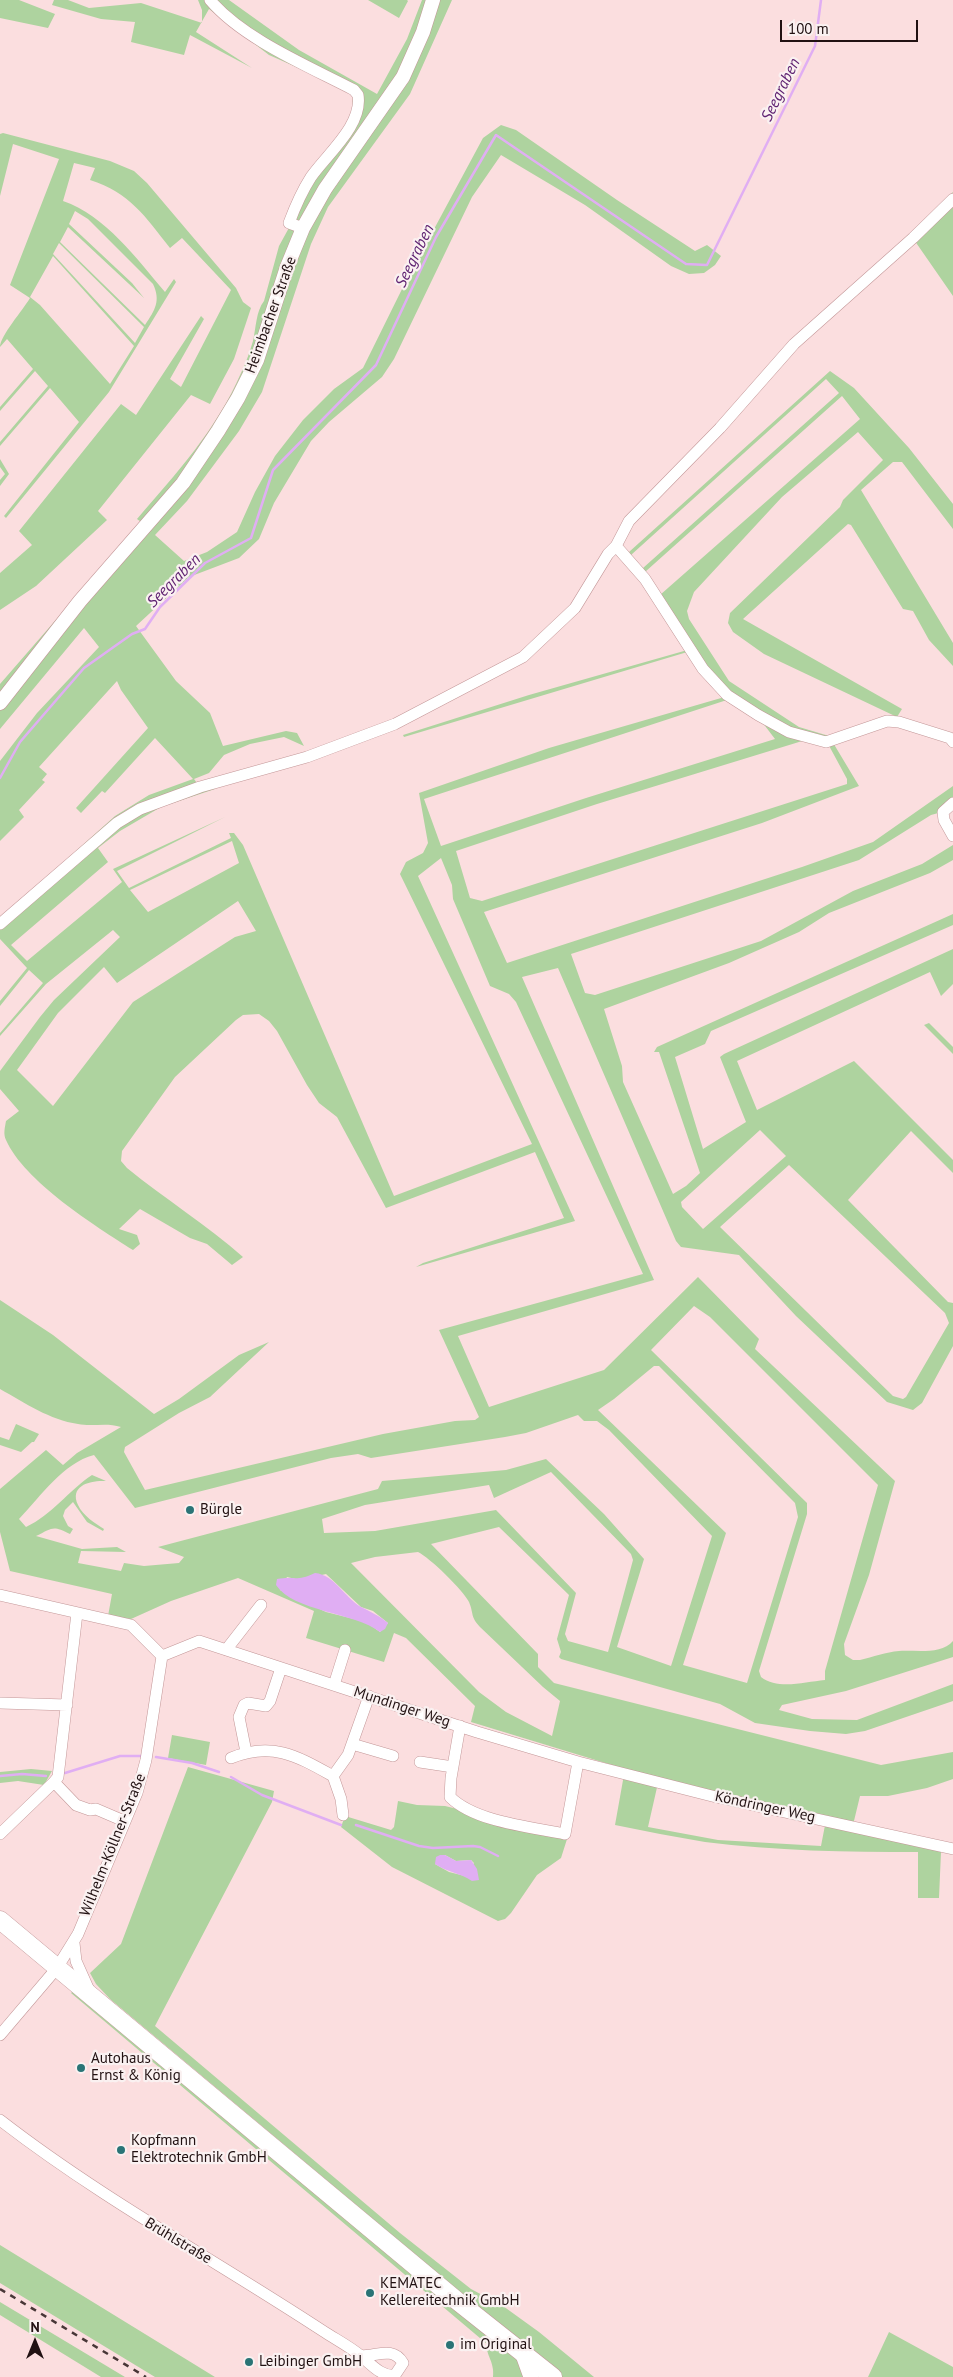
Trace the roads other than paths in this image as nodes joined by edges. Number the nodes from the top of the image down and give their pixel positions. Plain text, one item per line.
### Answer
1 (210, 0) edge
2 (433, 0) edge
3 (953, 199) edge
4 (303, 228) junction
5 (616, 546) junction
6 (0, 703) edge
7 (953, 742) edge
8 (953, 803) edge
9 (953, 836) edge
10 (0, 924) edge
11 (0, 1595) edge
12 (261, 1605) dead end
13 (77, 1613) junction
14 (226, 1650) junction
15 (345, 1650) dead end
16 (162, 1656) junction
17 (281, 1668) junction
18 (334, 1685) junction
19 (369, 1696) junction
20 (0, 1703) edge
21 (67, 1705) junction
22 (460, 1726) junction
23 (352, 1744) junction
24 (246, 1752) junction
25 (393, 1756) dead end
26 (231, 1758) dead end
27 (420, 1762) dead end
28 (578, 1762) junction
29 (453, 1767) junction
30 (333, 1776) junction
31 (54, 1782) junction
32 (343, 1815) dead end
33 (124, 1821) junction
34 (0, 1834) edge
35 (953, 1849) edge
36 (0, 1920) edge
37 (74, 1942) junction
38 (56, 1968) junction
39 (96, 2000) junction
40 (0, 2035) edge
41 (0, 2120) edge
42 (522, 2352) junction
43 (361, 2356) dead end
44 (531, 2377) edge
45 (552, 2377) edge

1 - 4 street
2 - 4 street, Heimbacher Straße
3 - 5 street
4 - 6 street, Heimbacher Straße
5 - 7 street
5 - 10 street
8 - 9 street
11 - 13 street
12 - 14 street
13 - 16 street
13 - 21 street
14 - 16 street, Mundinger Weg
14 - 17 street, Mundinger Weg
15 - 18 street
16 - 33 street, Wilhelm-Köllner-Straße
17 - 18 street, Mundinger Weg
17 - 24 street
18 - 19 street, Mundinger Weg
19 - 22 street, Mundinger Weg
19 - 23 street
20 - 21 street
21 - 31 street
22 - 28 street, Mundinger Weg
22 - 29 street
23 - 25 street
23 - 30 street
24 - 26 street
24 - 30 street
27 - 29 street
28 - 29 street
28 - 35 street, Köndringer Weg
30 - 32 street
31 - 33 street
31 - 34 street
33 - 37 street, Wilhelm-Köllner-Straße
36 - 38 main road
37 - 38 street, Wilhelm-Köllner-Straße
37 - 39 street
38 - 39 main road
38 - 40 street, Wilhelm-Köllner-Straße
39 - 42 main road
41 - 43 street, Brühlstraße
42 - 44 main road
42 - 45 main road

